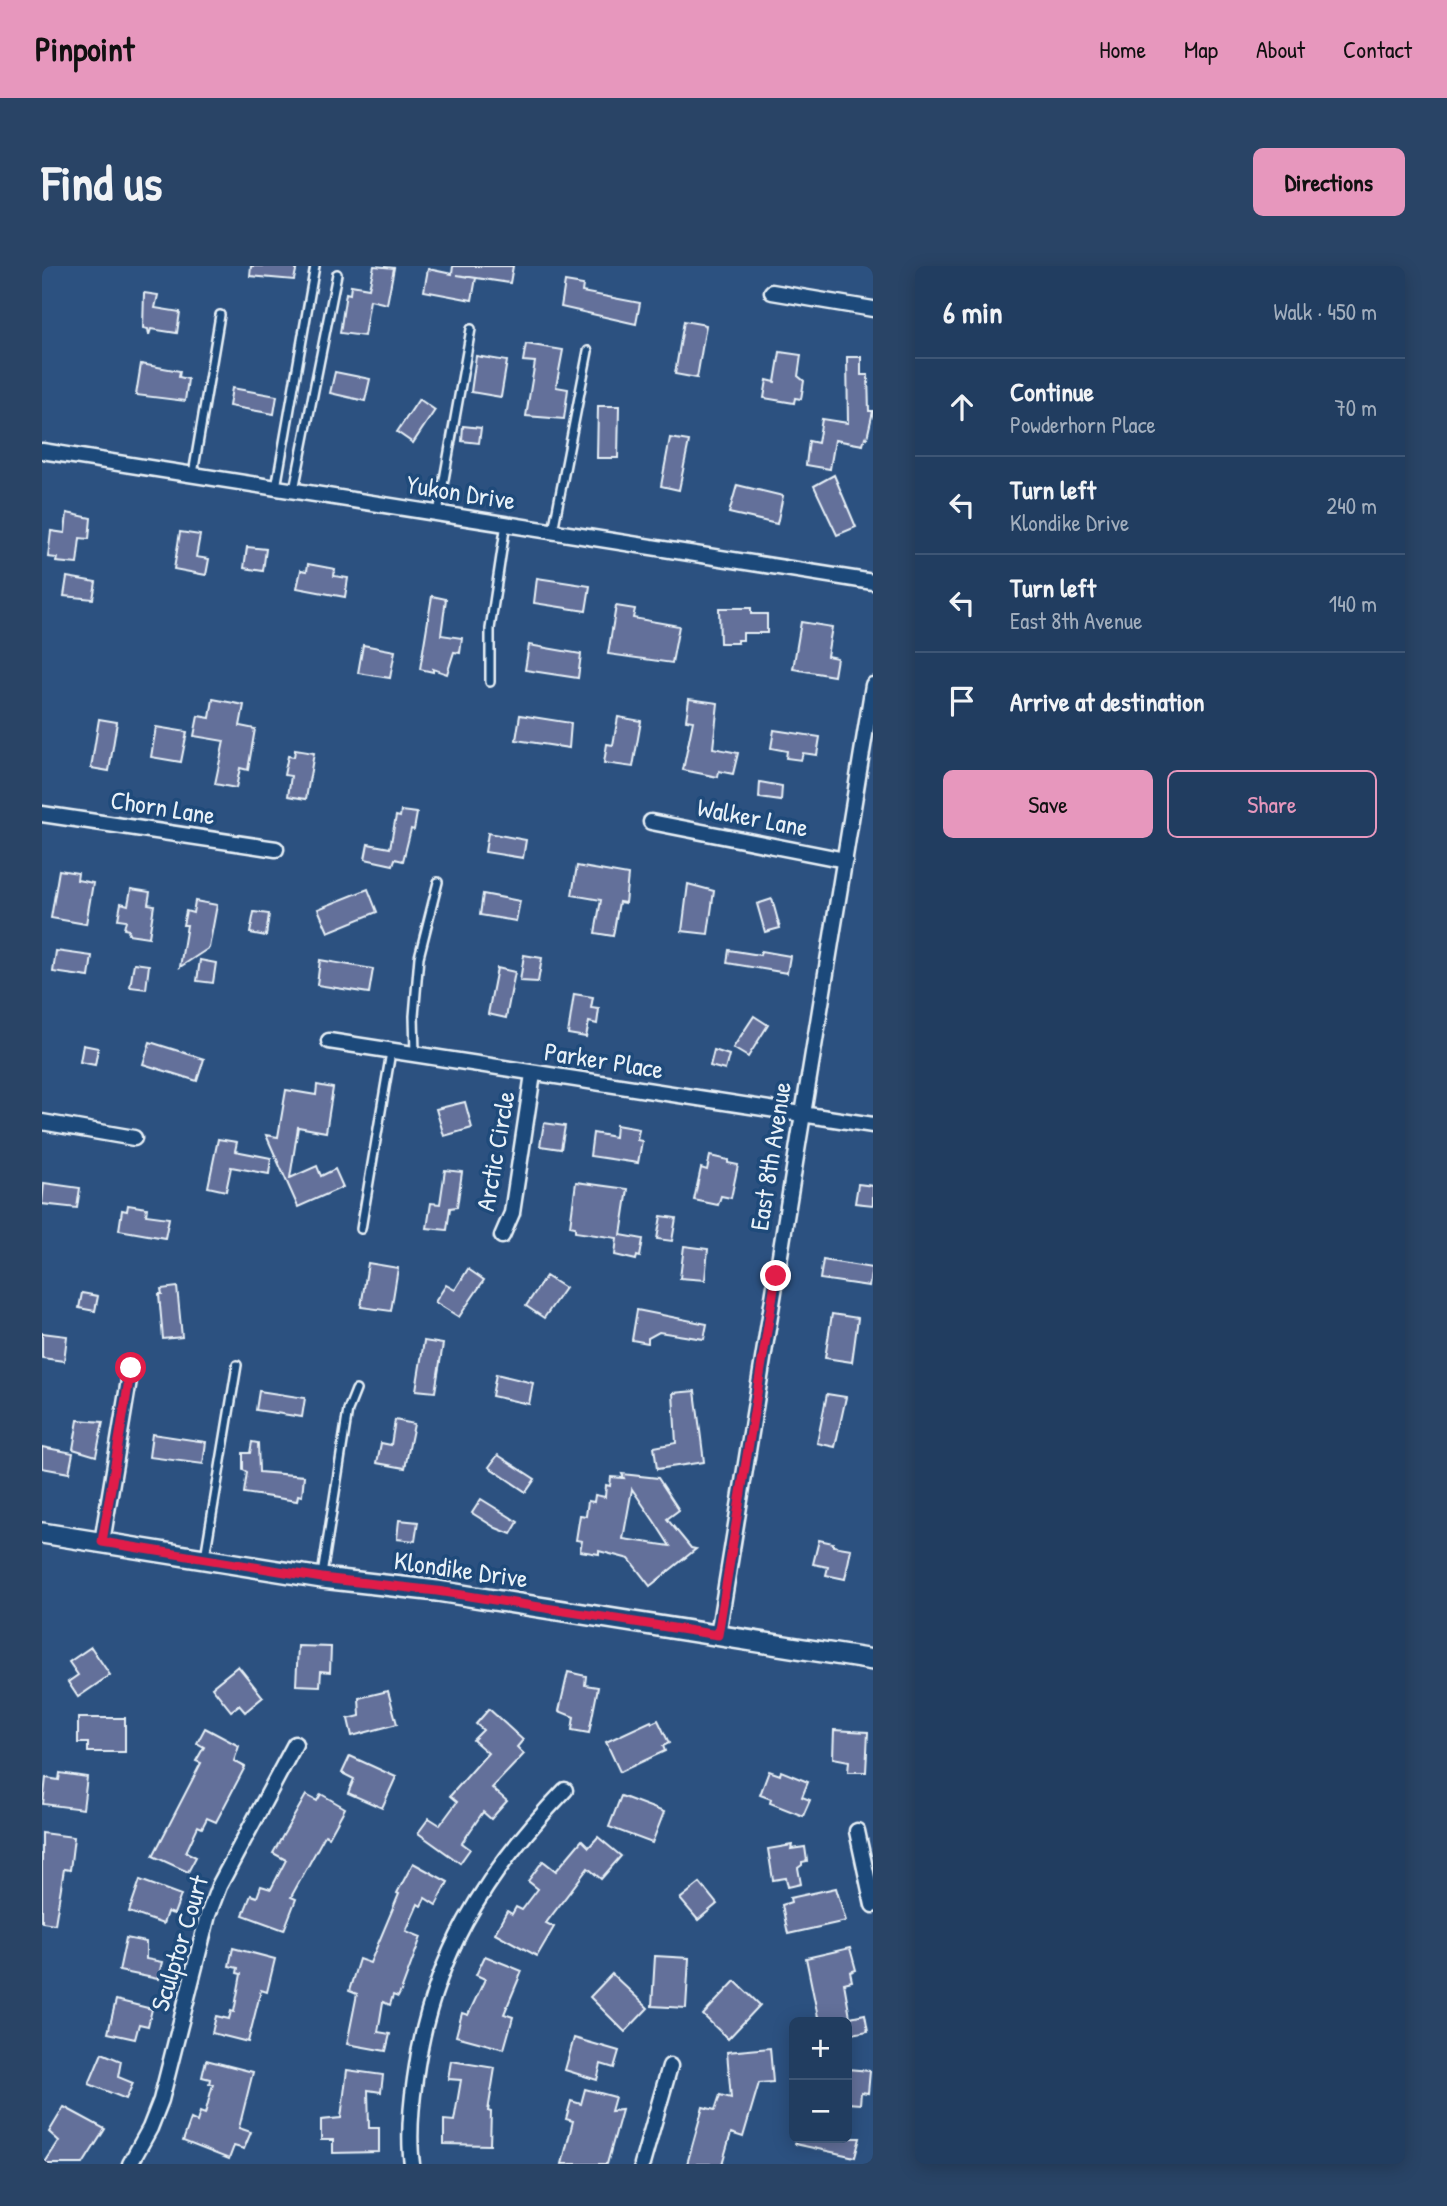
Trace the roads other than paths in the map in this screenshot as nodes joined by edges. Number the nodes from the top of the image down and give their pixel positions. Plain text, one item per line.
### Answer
1 (315, 266) edge
2 (337, 274) dead end
3 (772, 292) dead end
4 (873, 309) edge
5 (220, 315) dead end
6 (471, 329) dead end
7 (588, 351) dead end
8 (42, 451) edge
9 (193, 475) junction
10 (276, 488) junction
11 (294, 490) junction
12 (438, 513) junction
13 (506, 523) junction
14 (554, 531) junction
15 (873, 582) edge
16 (490, 682) dead end
17 (873, 685) edge
18 (42, 814) edge
19 (651, 822) dead end
20 (276, 849) dead end
21 (845, 860) junction
22 (438, 883) dead end
23 (329, 1041) dead end
24 (391, 1052) junction
25 (415, 1055) junction
26 (533, 1074) junction
27 (802, 1115) junction
28 (42, 1122) edge
29 (873, 1125) edge
30 (134, 1138) dead end
31 (361, 1229) dead end
32 (502, 1236) dead end
33 (237, 1365) dead end
34 (131, 1368) dead end
35 (356, 1390) dead end
36 (42, 1532) edge
37 (102, 1542) junction
38 (205, 1559) junction
39 (322, 1578) junction
40 (718, 1635) junction
41 (873, 1660) edge
42 (295, 1744) dead end
43 (565, 1790) dead end
44 (857, 1831) dead end
45 (873, 1905) edge
46 (670, 2066) dead end
47 (130, 2164) edge
48 (412, 2164) edge
49 (642, 2164) edge

1 - 10 lane
2 - 11 lane
3 - 4 street
5 - 9 lane
6 - 12 lane
7 - 14 lane
8 - 9 street, Yukon Drive
9 - 10 street, Yukon Drive
10 - 11 street, Yukon Drive
11 - 12 street, Yukon Drive
12 - 13 street, Yukon Drive
13 - 14 street, Yukon Drive
13 - 16 lane
14 - 15 street, Yukon Drive
17 - 21 street, East 8th Avenue
18 - 20 street, Chorn Lane
19 - 21 street, Walker Lane
21 - 27 street, East 8th Avenue
22 - 25 lane
23 - 24 street, Parker Place
24 - 25 street, Parker Place
24 - 31 lane
25 - 26 street, Parker Place
26 - 27 street, Parker Place
26 - 32 street, Arctic Circle
27 - 29 street, Parker Place
27 - 40 street, East 8th Avenue
28 - 30 street
33 - 38 lane
34 - 37 street
35 - 39 lane
36 - 37 street, Klondike Drive
37 - 38 street, Klondike Drive
38 - 39 street, Klondike Drive
39 - 40 street, Klondike Drive
40 - 41 street, Klondike Drive
42 - 47 street, Sculptor Court
43 - 48 street
44 - 45 street
46 - 49 street

